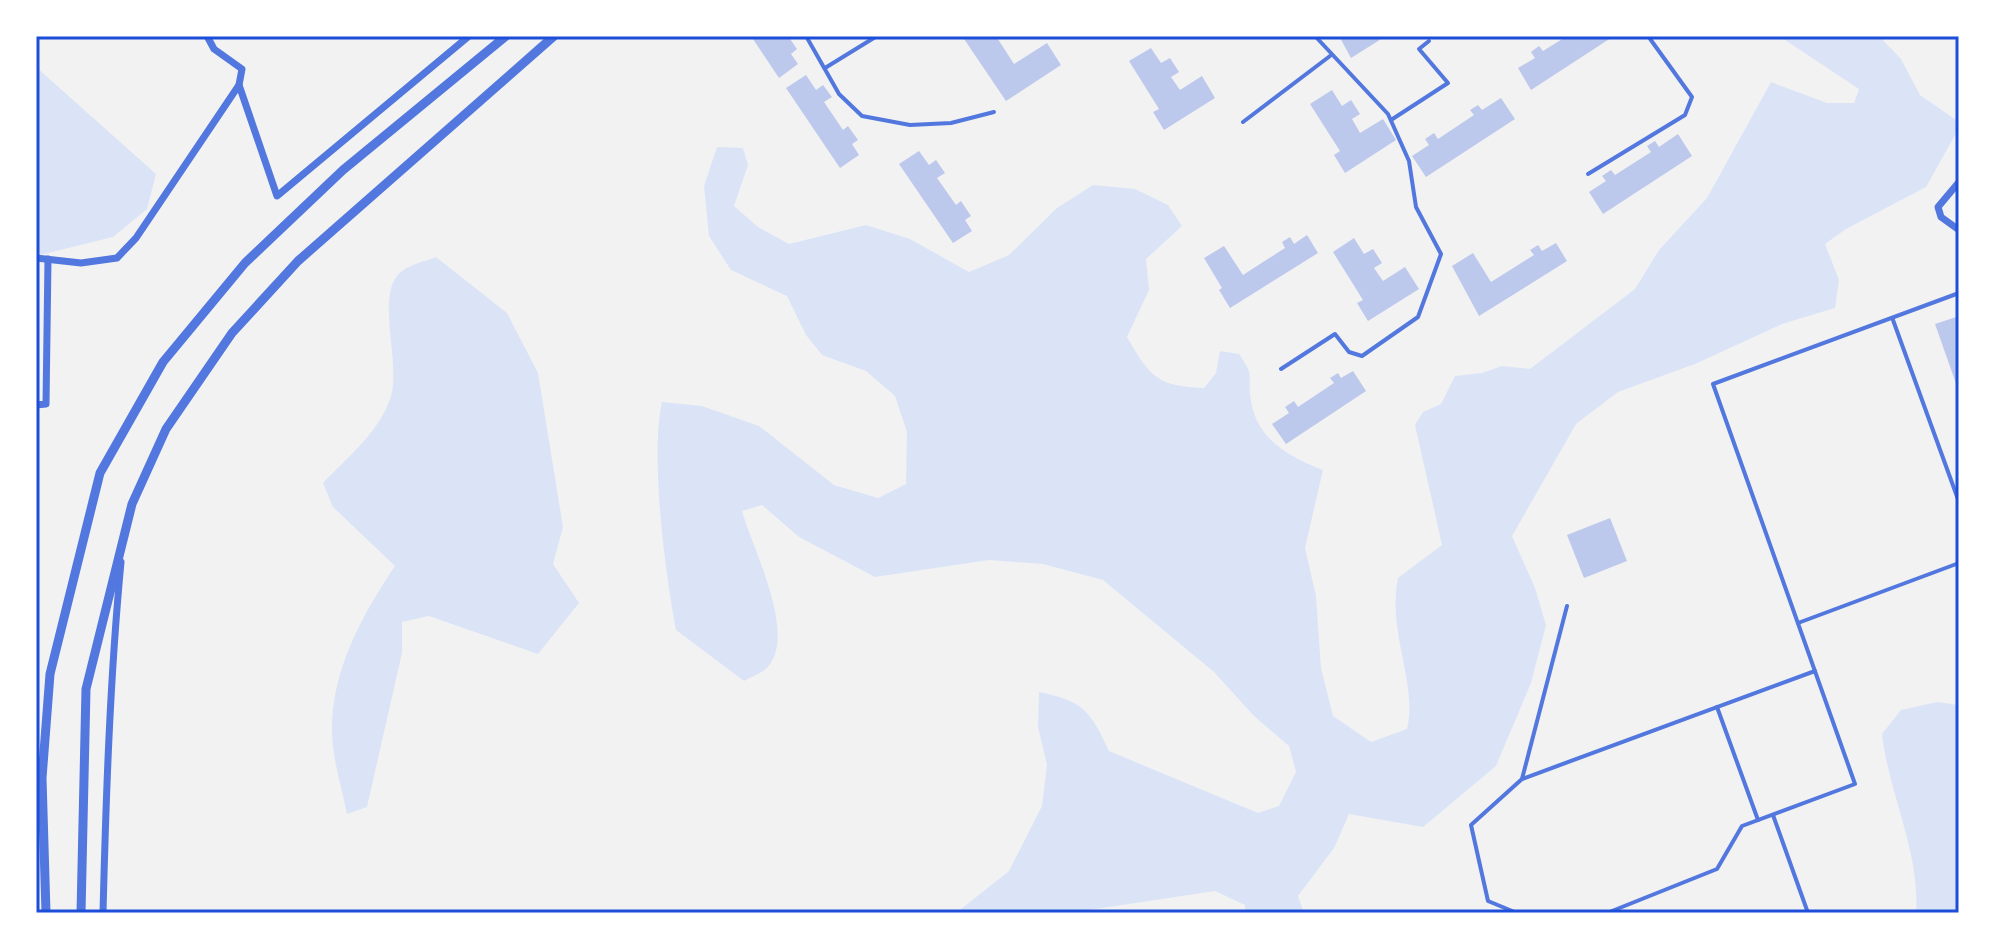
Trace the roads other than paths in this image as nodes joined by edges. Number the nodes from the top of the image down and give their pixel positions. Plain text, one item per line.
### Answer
1 (207, 36) edge
2 (469, 36) edge
3 (506, 36) edge
4 (554, 36) edge
5 (806, 36) edge
6 (877, 36) edge
7 (1315, 36) edge
8 (1648, 36) edge
9 (1429, 41) dead end
10 (1330, 55) junction
11 (825, 69) junction
12 (239, 85) junction
13 (994, 112) dead end
14 (1391, 120) junction
15 (1243, 122) dead end
16 (1588, 174) dead end
17 (1959, 182) edge
18 (1959, 230) edge
19 (36, 258) edge
20 (48, 259) junction
21 (1959, 293) edge
22 (1893, 320) junction
23 (1281, 369) dead end
24 (36, 405) edge
25 (1959, 502) edge
26 (124, 535) junction
27 (1959, 563) edge
28 (1567, 606) dead end
29 (1798, 623) junction
30 (1815, 671) junction
31 (1717, 707) junction
32 (1522, 779) junction
33 (1773, 815) junction
34 (1758, 820) junction
35 (46, 913) edge
36 (81, 913) edge
37 (103, 913) edge
38 (1517, 913) edge
39 (1607, 913) edge
40 (1808, 913) edge

1 - 12 street
2 - 12 street
3 - 35 street
4 - 26 street
5 - 11 lane
6 - 11 lane
7 - 10 lane
8 - 16 lane
9 - 14 lane
10 - 14 lane
10 - 15 lane
11 - 13 lane
12 - 20 street
14 - 23 lane
17 - 18 street
19 - 20 street
20 - 24 street
21 - 22 lane
22 - 25 lane
22 - 29 lane
26 - 36 street
26 - 37 street
27 - 29 lane
28 - 32 lane
29 - 30 lane
30 - 31 lane
30 - 33 lane
31 - 32 lane
31 - 34 lane
32 - 38 lane
33 - 34 lane
33 - 40 lane
34 - 39 lane

